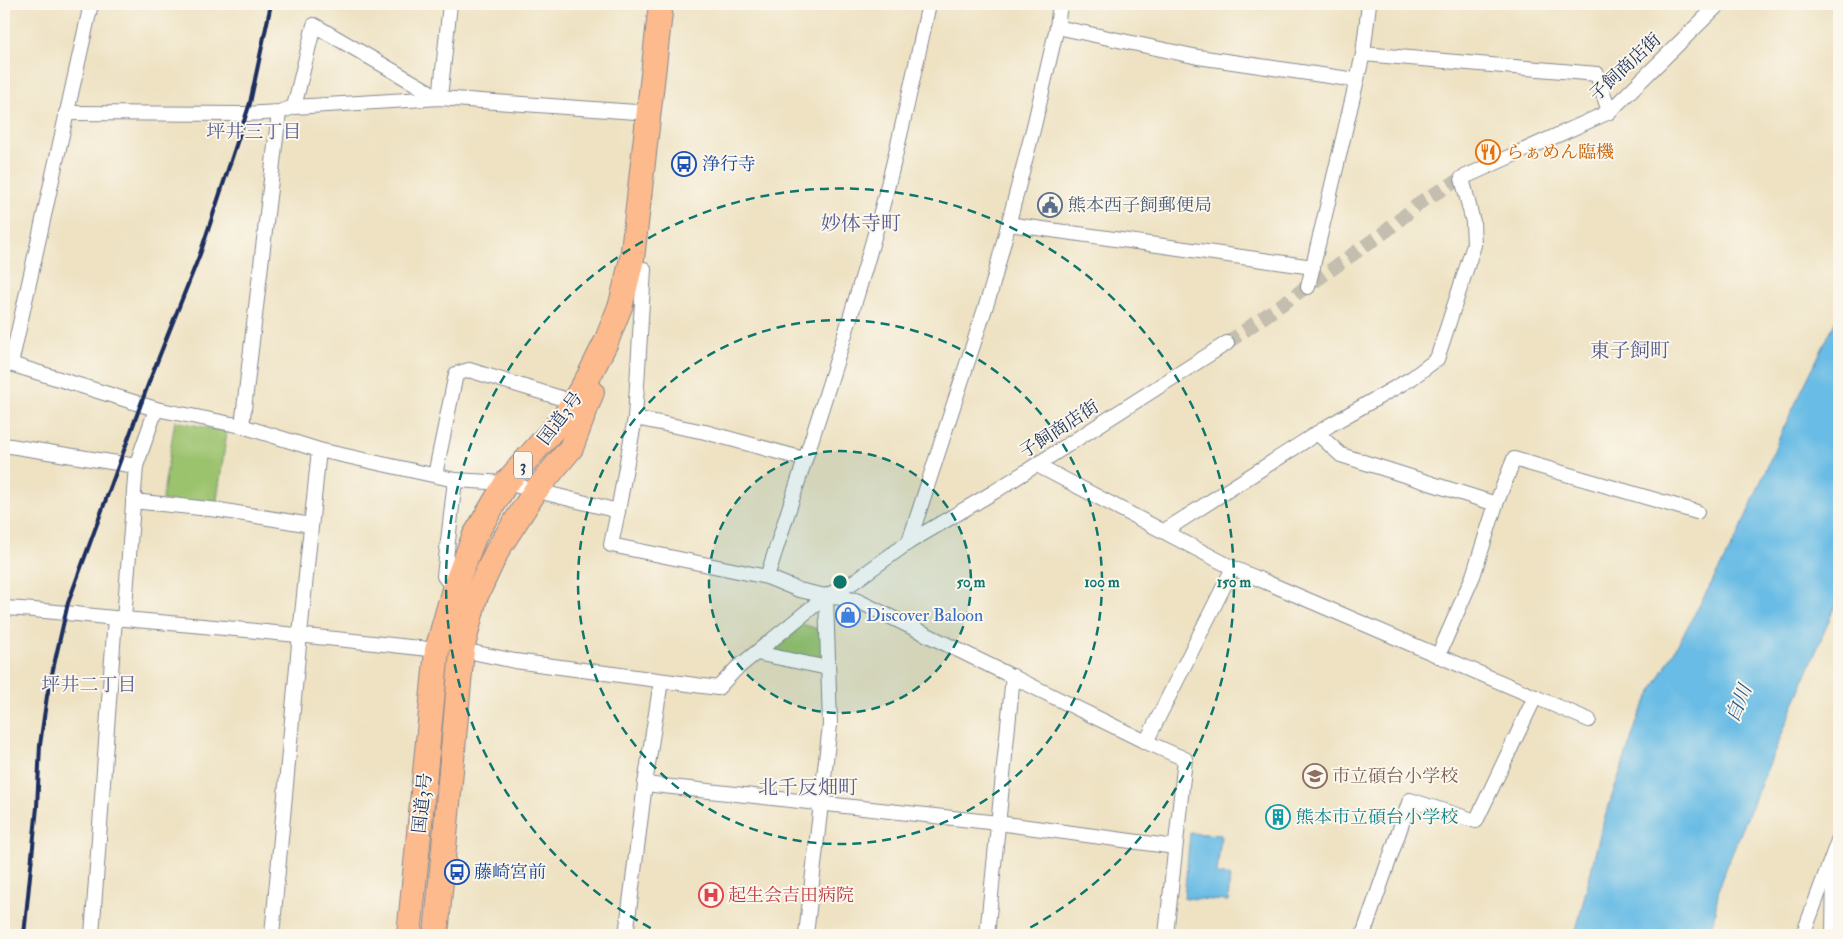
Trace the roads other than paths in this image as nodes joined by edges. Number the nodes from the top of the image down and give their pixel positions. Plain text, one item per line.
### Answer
1 (91, 4) edge
2 (450, 4) edge
3 (661, 4) edge
4 (677, 4) edge
5 (929, 4) edge
6 (1060, 4) edge
7 (1369, 4) edge
8 (1719, 4) edge
9 (1057, 27) junction
10 (1363, 54) junction
11 (1356, 80) junction
12 (440, 98) junction
13 (294, 107) junction
14 (279, 112) junction
15 (1609, 112) junction
16 (66, 113) junction
17 (650, 113) junction
18 (1008, 224) junction
19 (1313, 268) junction
20 (644, 269) junction
21 (1308, 287) dead end
22 (1227, 343) tunnel mouth
23 (8, 363) edge
24 (574, 402) junction
25 (156, 409) junction
26 (635, 418) junction
27 (242, 426) junction
28 (1317, 433) junction
29 (4, 445) edge
30 (318, 450) junction
31 (804, 460) junction
32 (1037, 465) junction
33 (136, 466) junction
34 (435, 476) junction
35 (455, 480) junction
36 (506, 483) junction
37 (536, 490) junction
38 (133, 501) junction
39 (1496, 504) junction
40 (618, 511) junction
41 (1697, 512) dead end
42 (311, 525) junction
43 (1164, 531) junction
44 (910, 542) junction
45 (1233, 568) junction
46 (767, 577) junction
47 (454, 589) junction
48 (826, 596) junction
49 (4, 608) edge
50 (120, 618) junction
51 (300, 634) junction
52 (437, 650) junction
53 (462, 650) junction
54 (757, 653) junction
55 (1438, 656) junction
56 (828, 668) junction
57 (1013, 676) junction
58 (661, 681) junction
59 (1535, 697) junction
60 (1588, 720) dead end
61 (1146, 742) junction
62 (645, 784) junction
63 (821, 803) junction
64 (998, 823) junction
65 (1838, 846) edge
66 (1175, 847) junction
67 (92, 935) edge
68 (272, 935) edge
69 (409, 935) edge
70 (436, 935) edge
71 (626, 935) edge
72 (806, 935) edge
73 (987, 935) edge
74 (1166, 935) edge
75 (1363, 935) edge
76 (1804, 935) edge
77 (1833, 935) edge

1 - 16 street
2 - 12 street
3 - 17 highway, 国道3号 / 3
4 - 20 highway, 国道3号 / 3
5 - 31 street
6 - 9 street
7 - 10 street
8 - 15 street, 子飼商店街
9 - 11 street
9 - 18 street
10 - 11 street
10 - 15 street
11 - 19 street
12 - 13 street
12 - 13 street
12 - 17 street
13 - 14 street
14 - 16 street
14 - 27 street
15 - 28 street, 子飼商店街
16 - 23 street
17 - 24 highway, 国道3号 / 3
18 - 19 street
18 - 44 street
19 - 21 street
20 - 26 street
20 - 37 highway, 国道3号 / 3
22 - 32 street, 子飼商店街
23 - 25 street
24 - 34 street
24 - 36 highway, 国道3号 / 3
25 - 27 street
25 - 33 street
26 - 31 street
26 - 40 street
27 - 30 street
28 - 39 street
28 - 43 street
29 - 33 street
30 - 34 street
30 - 42 street
31 - 46 street
32 - 43 street
32 - 44 street, 子飼商店街
33 - 38 street
34 - 35 street
35 - 36 street
35 - 47 street
36 - 37 street
36 - 47 highway, 国道3号 / 3
37 - 40 street
37 - 53 highway, 国道3号 / 3
38 - 42 street
38 - 50 street
39 - 41 street
39 - 55 street
40 - 46 street
42 - 51 street
43 - 45 street
44 - 48 street, 子飼商店街
45 - 55 street
45 - 61 street
46 - 48 street
47 - 52 highway, 国道3号 / 3
48 - 54 street, 子飼商店街
48 - 56 street
48 - 57 street
49 - 50 street
50 - 51 street
50 - 67 street
51 - 52 street
51 - 68 street
52 - 69 highway, 国道3号 / 3
53 - 58 street, 子飼商店街
53 - 70 highway, 国道3号 / 3
54 - 56 street
54 - 58 street, 子飼商店街
55 - 59 street
56 - 63 street
57 - 61 street
57 - 64 street
58 - 62 street
59 - 60 street
59 - 75 street
61 - 66 street
62 - 63 street
62 - 71 street
63 - 64 street
63 - 72 street
64 - 66 street
64 - 73 street
65 - 76 street
65 - 77 street
66 - 74 street

